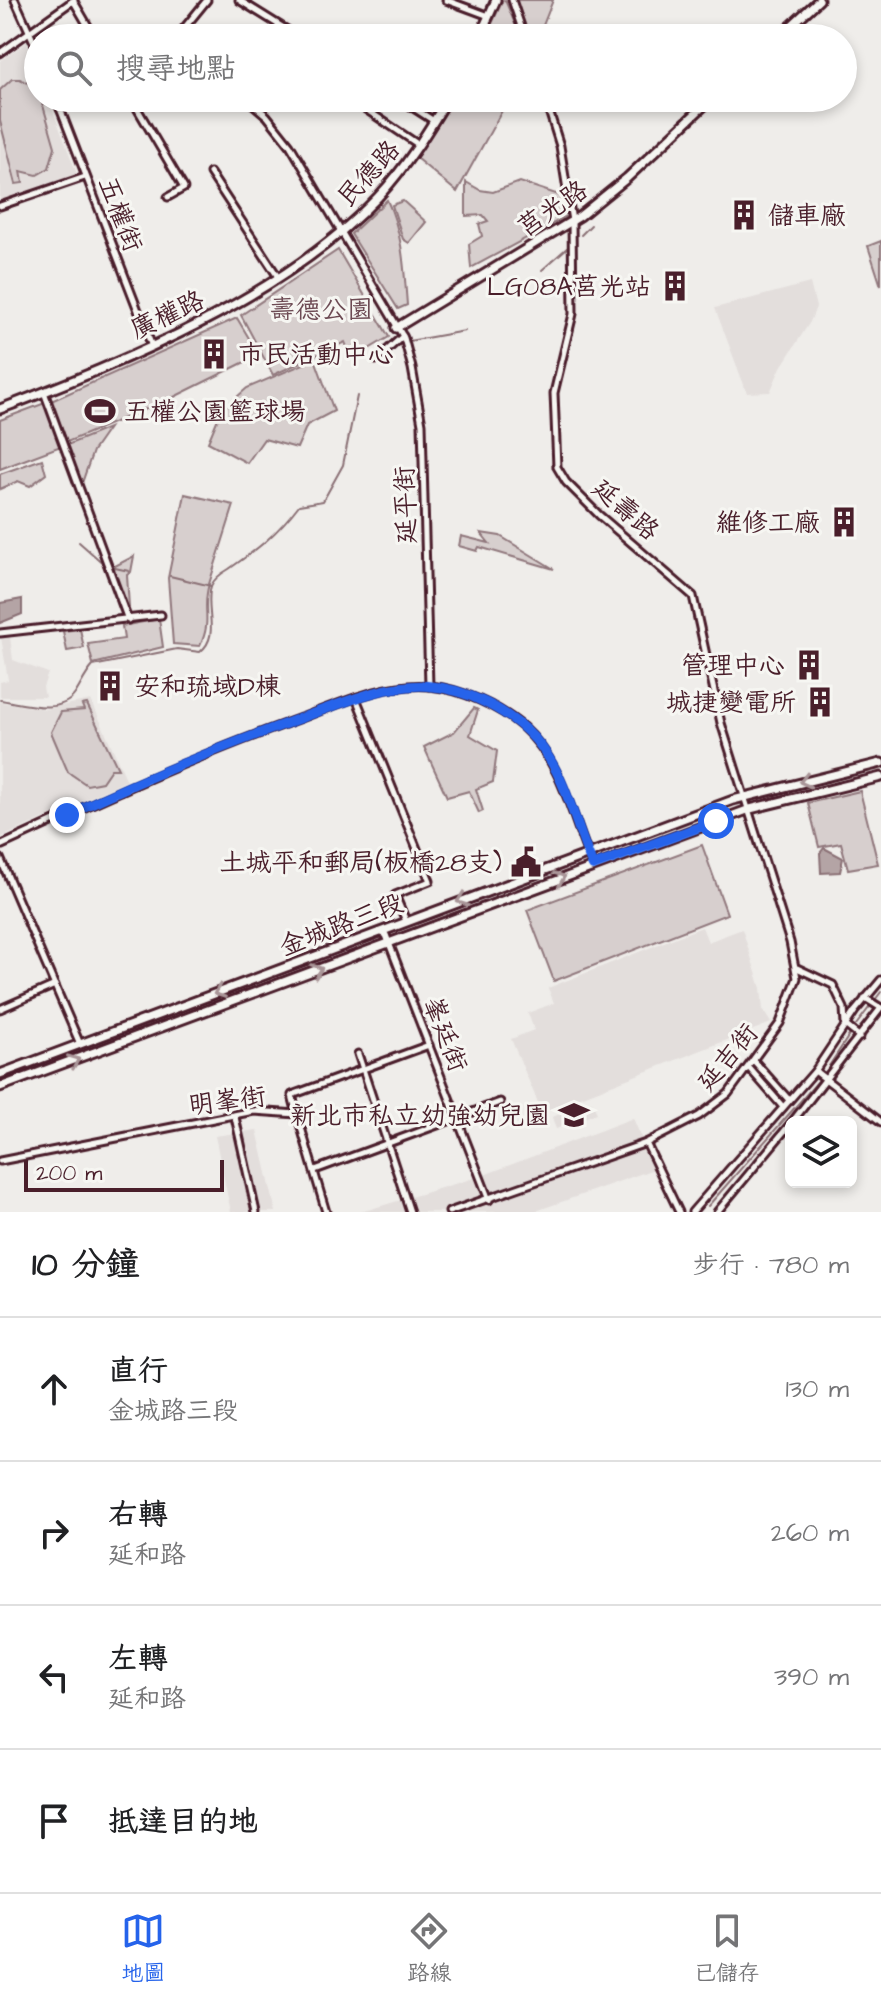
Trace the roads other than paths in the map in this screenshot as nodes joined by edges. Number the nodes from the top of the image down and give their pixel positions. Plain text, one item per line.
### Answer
1 (15, 0) edge
2 (73, 0) edge
3 (207, 0) edge
4 (239, 0) edge
5 (446, 0) edge
6 (496, 0) edge
7 (512, 0) edge
8 (819, 0) edge
9 (489, 16) junction
10 (27, 24) edge
11 (40, 24) edge
12 (87, 24) edge
13 (191, 24) edge
14 (278, 24) edge
15 (485, 24) edge
16 (520, 24) edge
17 (793, 24) edge
18 (24, 35) edge
19 (0, 53) edge
20 (61, 112) edge
21 (139, 112) edge
22 (262, 112) edge
23 (370, 112) edge
24 (420, 112) edge
25 (439, 112) edge
26 (549, 112) edge
27 (697, 112) edge
28 (434, 121) junction
29 (420, 145) junction
30 (210, 173) dead end
31 (85, 177) junction
32 (168, 197) dead end
33 (0, 206) edge
34 (572, 221) junction
35 (340, 233) junction
36 (278, 277) junction
37 (396, 328) junction
38 (403, 336) junction
39 (151, 344) junction
40 (376, 360) dead end
41 (44, 392) junction
42 (0, 409) edge
43 (161, 615) dead end
44 (128, 620) junction
45 (0, 633) edge
46 (429, 686) junction
47 (356, 698) junction
48 (881, 763) edge
49 (881, 777) edge
50 (747, 796) junction
51 (750, 809) junction
52 (0, 846) edge
53 (587, 853) junction
54 (0, 858) edge
55 (593, 866) junction
56 (406, 921) junction
57 (379, 932) junction
58 (389, 943) junction
59 (797, 968) junction
60 (881, 980) edge
61 (55, 985) junction
62 (865, 998) junction
63 (881, 1008) edge
64 (0, 1009) edge
65 (845, 1025) junction
66 (860, 1037) junction
67 (80, 1044) junction
68 (429, 1045) junction
69 (358, 1054) dead end
70 (755, 1062) junction
71 (364, 1069) junction
72 (750, 1069) junction
73 (815, 1071) junction
74 (0, 1074) edge
75 (827, 1080) junction
76 (0, 1087) edge
77 (789, 1100) junction
78 (500, 1102) dead end
79 (783, 1107) junction
80 (297, 1114) junction
81 (798, 1116) edge
82 (235, 1117) junction
83 (457, 1117) junction
84 (881, 1122) edge
85 (785, 1131) edge
86 (646, 1143) junction
87 (388, 1144) junction
88 (0, 1161) edge
89 (315, 1170) junction
90 (489, 1200) junction
91 (256, 1212) edge
92 (326, 1212) edge
93 (410, 1212) edge
94 (449, 1212) edge
95 (679, 1212) edge
96 (692, 1212) edge
97 (717, 1212) edge

1 - 10 street
2 - 11 street
2 - 12 street
3 - 13 street
4 - 14 street
5 - 9 street
6 - 9 main road
7 - 16 street
8 - 17 main road
9 - 15 main road
18 - 19 street
20 - 31 street, 五權街
21 - 32 street
22 - 35 street, 延平街
23 - 29 street
24 - 28 street
25 - 28 main road, 民德路
26 - 34 street, 延壽路
27 - 34 main road, 莒光路
28 - 29 main road, 民德路
29 - 35 main road, 民德路
30 - 36 street
31 - 33 street
31 - 39 street, 五權街
34 - 37 main road, 莒光路
34 - 50 street, 延壽路
35 - 36 main road, 廣權路
35 - 37 street, 延平街
36 - 39 main road, 廣權路
37 - 38 street, 延平街
38 - 40 street
38 - 46 street, 延平街
39 - 41 main road, 廣權路
41 - 42 main road, 廣權路
41 - 44 street
43 - 44 street
44 - 45 street
46 - 47 street
46 - 53 street
47 - 52 street
47 - 56 street
48 -> 50 main road, 金城路三段
49 - 51 main road, 金城路三段
50 - 51 street, 延壽路
50 - 53 main road, 金城路三段
51 - 55 main road, 金城路三段
51 - 59 street
53 - 55 street
53 -> 56 main road, 金城路三段
54 - 61 street
58 -> 55 main road, 金城路三段
56 - 57 main road, 金城路三段
57 - 58 street, 峯廷街
57 -> 67 main road, 金城路三段
58 - 68 street, 峯廷街
76 -> 58 main road, 金城路三段
59 - 65 street
59 - 70 street, 延吉街
60 - 62 street
61 - 64 street
61 - 67 street
62 - 63 street
62 - 65 street
63 - 66 street
65 - 66 street
65 - 73 street
66 - 75 street
67 - 74 main road, 金城路三段
68 - 71 street, 明峯街
68 - 83 street, 峯廷街
69 - 71 street
70 - 72 street, 延吉街
70 - 77 street
71 - 80 street, 明峯街
71 - 87 street
72 - 79 street
72 - 86 street, 延吉街
73 - 75 street
73 - 77 street
75 - 81 street
75 - 84 street
77 - 79 street
78 - 83 street
79 - 96 street
80 - 82 street, 明峯街
80 - 89 street
82 - 88 street, 明峯街
82 - 91 street
83 - 87 street
83 - 90 street, 峯廷街
85 - 97 street
86 - 90 street, 延吉街
86 - 95 street
87 - 89 street
87 - 93 street
89 - 92 street
90 - 94 street, 延吉街

